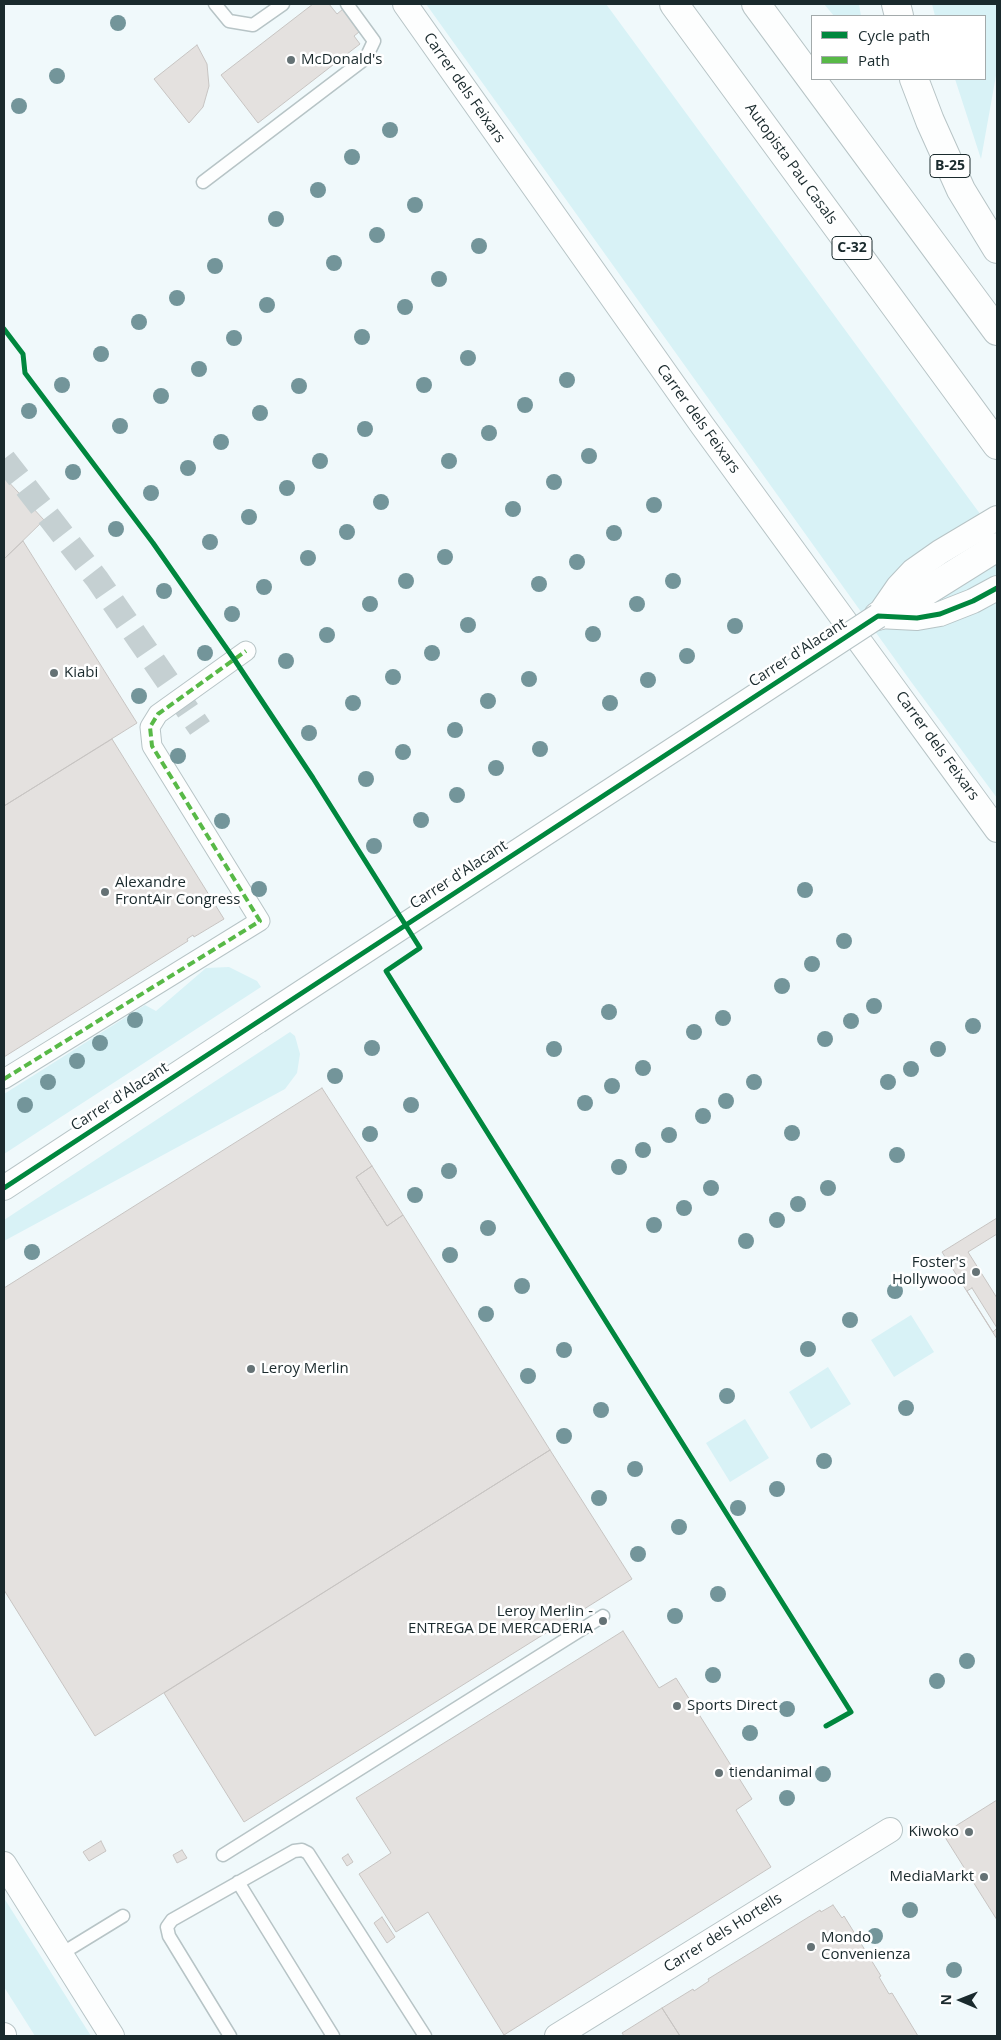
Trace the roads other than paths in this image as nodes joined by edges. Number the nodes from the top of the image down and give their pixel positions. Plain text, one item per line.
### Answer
1 (215, 4) edge
2 (283, 4) edge
3 (347, 4) edge
4 (405, 4) edge
5 (674, 4) edge
6 (756, 4) edge
7 (811, 79) edge
8 (812, 80) edge
9 (914, 80) edge
10 (203, 182) dead end
11 (997, 249) edge
12 (997, 331) edge
13 (997, 445) edge
14 (997, 518) edge
15 (997, 547) edge
16 (948, 562) junction
17 (997, 588) edge
18 (878, 616) junction
19 (246, 651) dead end
20 (997, 830) edge
21 (4, 1079) edge
22 (4, 1188) edge
23 (603, 1616) dead end
24 (890, 1830) dead end
25 (223, 1856) dead end
26 (4, 1864) edge
27 (238, 1882) junction
28 (123, 1916) dead end
29 (61, 1954) junction
30 (112, 2036) edge
31 (230, 2036) edge
32 (333, 2036) edge
33 (425, 2036) edge
34 (557, 2036) edge

1 - 2 lane
3 - 10 lane
4 - 20 street, Carrer dels Feixars
5 - 13 highway, Autopista Pau Casals / C-32
6 - 7 highway
8 - 12 highway
9 - 11 highway, B-25
14 - 16 street
15 - 16 highway
16 - 18 highway
17 - 18 street
18 - 22 street, Carrer d'Alacant, bridge
19 - 21 street
23 - 25 lane
24 - 34 street, Carrer dels Hortells
26 - 29 street
27 - 31 lane
27 - 32 lane
27 - 33 lane
28 - 29 lane
29 - 30 street

